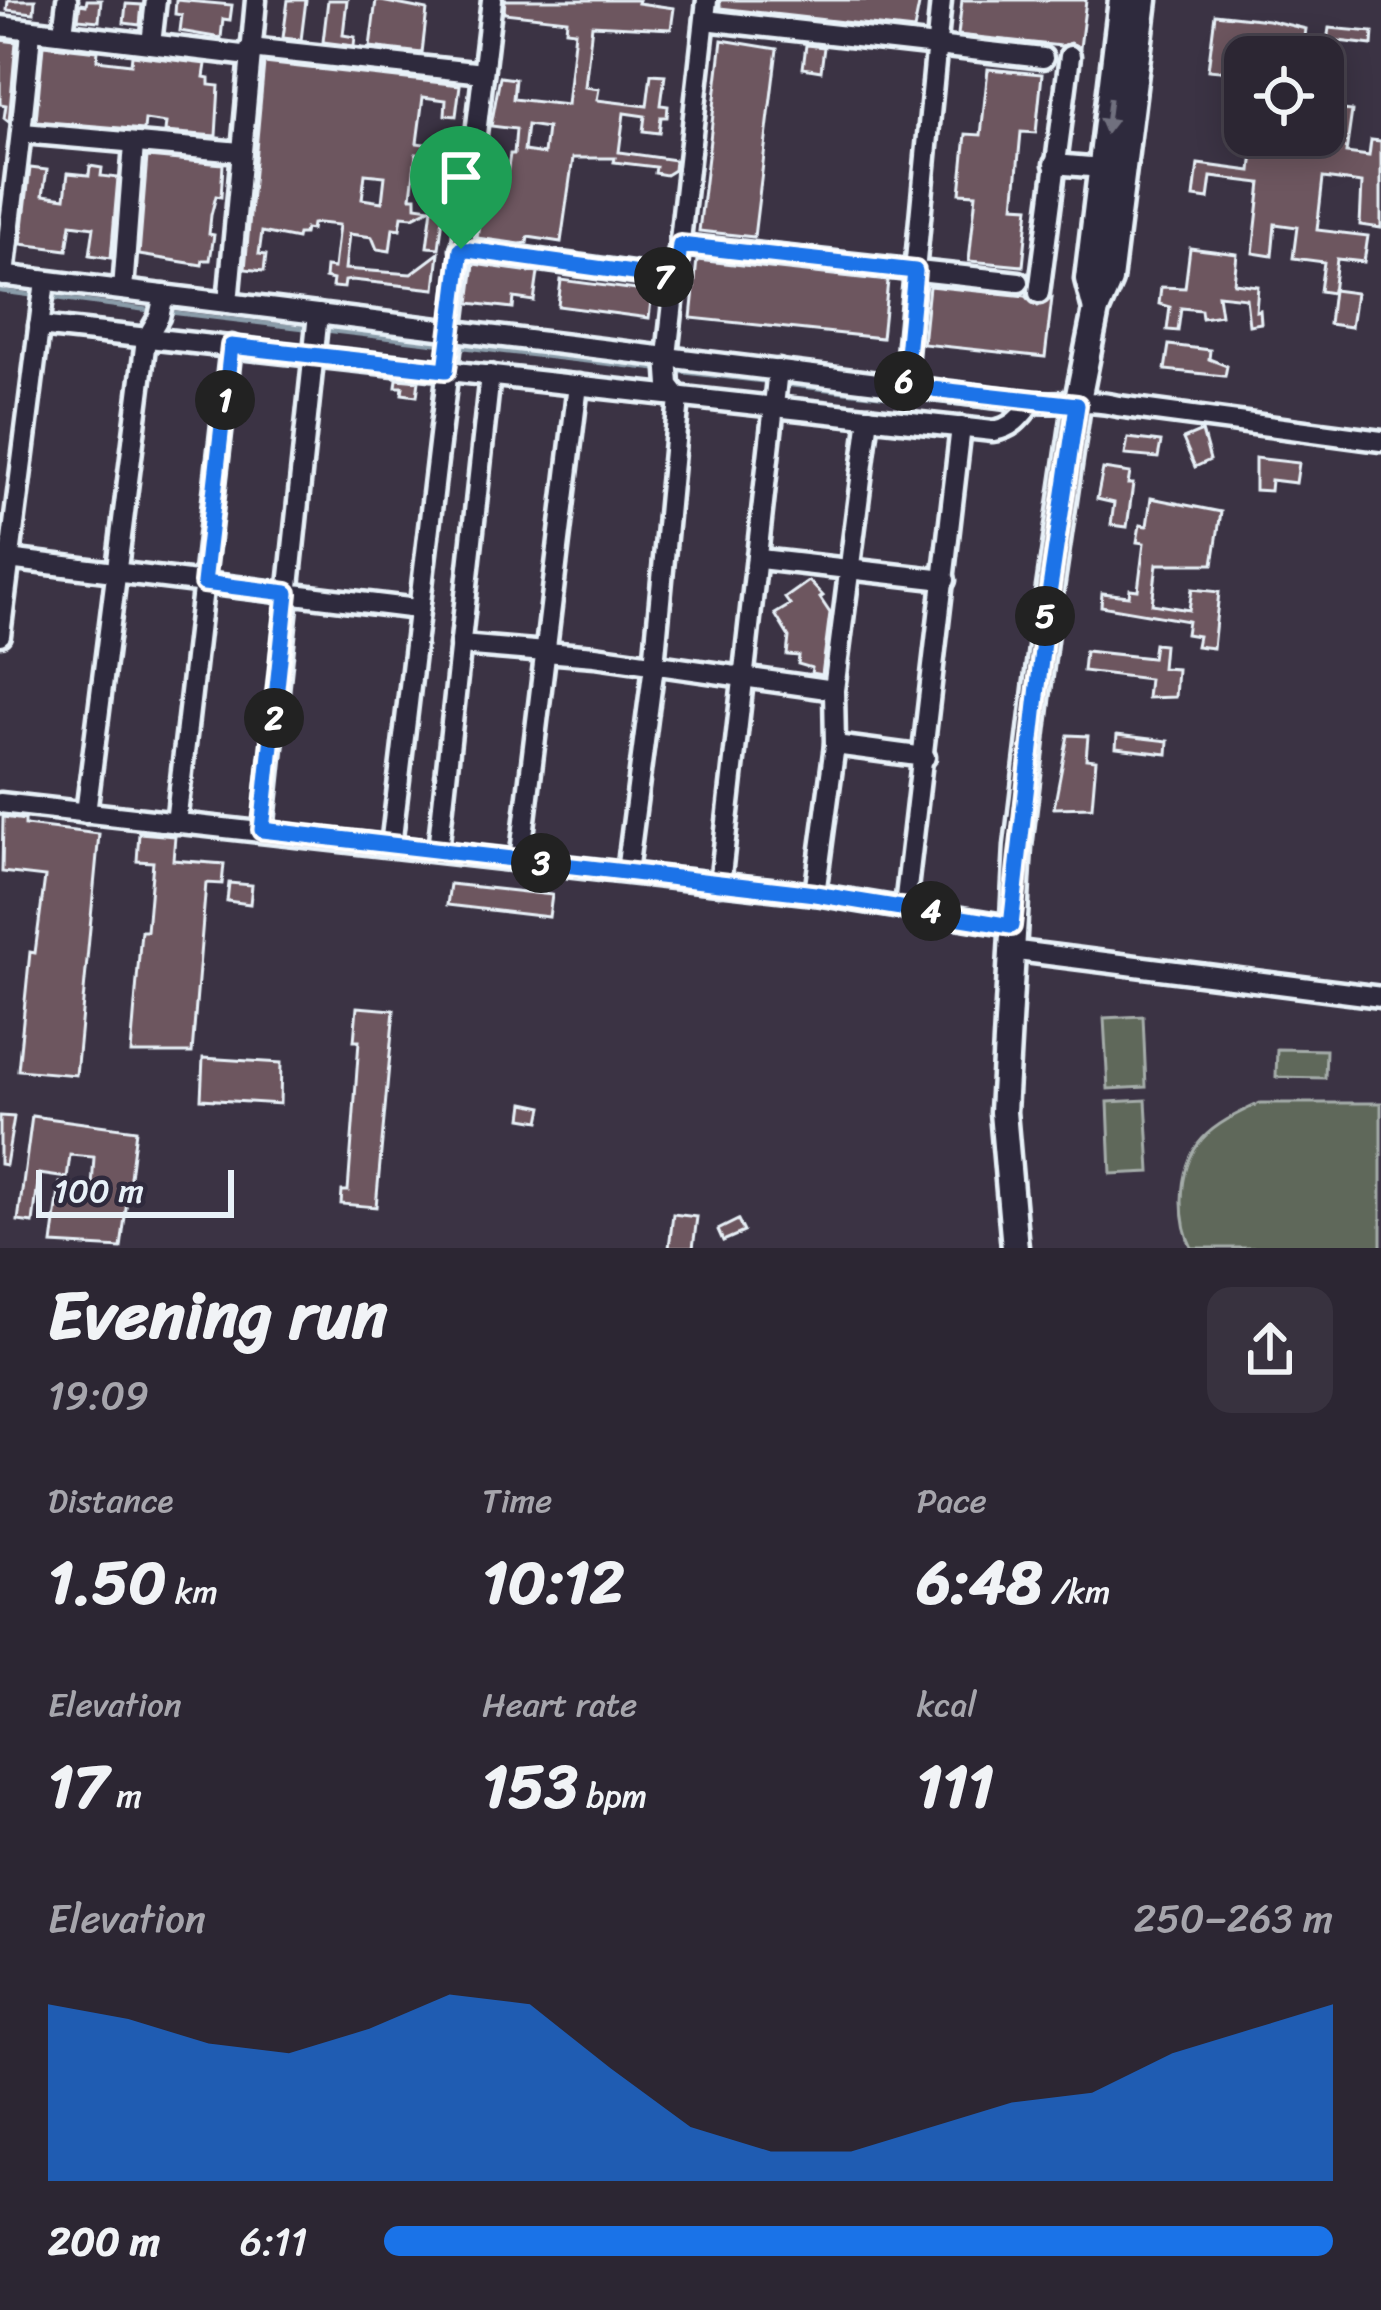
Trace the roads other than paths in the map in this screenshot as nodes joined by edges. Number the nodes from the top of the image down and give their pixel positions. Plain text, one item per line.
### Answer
1 (67, 0) edge
2 (156, 0) edge
3 (256, 0) edge
4 (492, 0) edge
5 (941, 0) edge
6 (1122, 0) edge
7 (1144, 0) edge
8 (706, 10) edge
9 (0, 26) edge
10 (31, 30) junction
11 (63, 33) junction
12 (151, 44) junction
13 (937, 46) junction
14 (250, 52) junction
15 (1070, 56) dead end
16 (1043, 58) dead end
17 (483, 73) junction
18 (23, 133) junction
19 (134, 144) junction
20 (240, 152) junction
21 (9, 153) edge
22 (1054, 164) junction
23 (1102, 168) junction
24 (680, 245) junction
25 (461, 249) junction
26 (915, 271) junction
27 (2, 275) edge
28 (676, 279) junction
29 (1018, 282) dead end
30 (123, 290) junction
31 (43, 291) junction
32 (1039, 292) dead end
33 (228, 303) junction
34 (161, 306) junction
35 (1096, 310) junction
36 (39, 326) junction
37 (452, 330) junction
38 (315, 332) junction
39 (146, 339) junction
40 (231, 346) junction
41 (667, 365) junction
42 (446, 370) junction
43 (490, 375) junction
44 (578, 385) junction
45 (776, 385) junction
46 (904, 386) junction
47 (679, 398) junction
48 (1032, 402) junction
49 (1077, 405) junction
50 (869, 417) junction
51 (961, 427) junction
52 (1381, 441) edge
53 (8, 496) edge
54 (8, 559) junction
55 (760, 559) junction
56 (850, 569) junction
57 (114, 572) junction
58 (945, 580) junction
59 (204, 583) junction
60 (287, 593) junction
61 (417, 609) junction
62 (0, 634) edge
63 (460, 645) junction
64 (548, 652) junction
65 (654, 665) junction
66 (746, 677) junction
67 (834, 690) junction
68 (835, 745) junction
69 (925, 757) junction
70 (0, 803) edge
71 (86, 813) junction
72 (176, 823) junction
73 (262, 830) junction
74 (391, 846) junction
75 (438, 851) junction
76 (520, 861) junction
77 (627, 872) junction
78 (721, 884) junction
79 (815, 894) junction
80 (904, 907) junction
81 (1011, 938) junction
82 (1381, 997) edge
83 (1015, 1248) edge

1 - 11 street
2 - 12 street
3 - 14 street
4 - 17 street
5 - 13 street
6 -> 23 main road
7 - 35 main road
8 - 13 street
8 - 24 street
9 - 10 street
10 - 11 street
10 - 18 street
11 - 12 street
12 - 14 street
13 - 16 street
13 - 26 street
14 - 17 street
14 - 20 street
15 - 22 street
17 - 25 street
18 - 19 street
18 - 21 street
19 - 20 street
19 - 30 street
20 - 33 street
21 - 27 street
22 - 23 street
22 - 32 street
23 - 35 main road
24 - 26 street
24 - 28 street
25 - 28 street
25 - 37 street
26 - 29 street
26 - 46 street
27 - 31 street
28 - 41 street
30 - 31 street
30 - 34 street
31 - 36 street
33 - 34 street
33 - 38 street
34 - 39 street
35 - 49 main road
36 - 39 street
36 - 53 street
37 - 38 street
37 - 41 street
37 - 42 street
38 - 40 street
38 - 42 street
38 - 60 street
39 - 40 street
39 - 57 street
40 - 59 street
41 - 45 street
41 - 47 street
42 - 43 street
42 - 61 street
43 - 44 street
43 - 63 street
44 - 47 street
44 - 64 street
45 - 46 street
45 - 47 street
45 - 50 street
45 - 55 street
46 - 48 street
47 - 65 street
48 - 49 street
48 - 51 street
49 - 52 street
49 - 81 main road
50 - 51 street
50 - 56 street
51 - 58 street
53 - 54 street
54 - 57 street
54 - 62 street
55 - 56 street
55 - 66 street
56 - 58 street
56 - 67 street
57 - 59 street
57 - 71 street
58 - 69 street
59 - 60 street
59 - 72 street
60 - 61 street
60 - 73 street
61 - 74 street
63 - 64 street
63 - 75 street
64 - 65 street
64 - 76 street
65 - 66 street
65 - 77 street
66 - 67 street
66 - 78 street
67 - 68 street
68 - 69 street
68 - 79 street
69 - 80 street
70 - 71 street
71 - 72 street
72 - 73 street
73 - 74 street
74 - 75 street
75 - 76 street
76 - 77 street
77 - 78 street
78 - 79 street
79 - 80 street
80 - 81 street
81 - 82 street
81 - 83 main road

